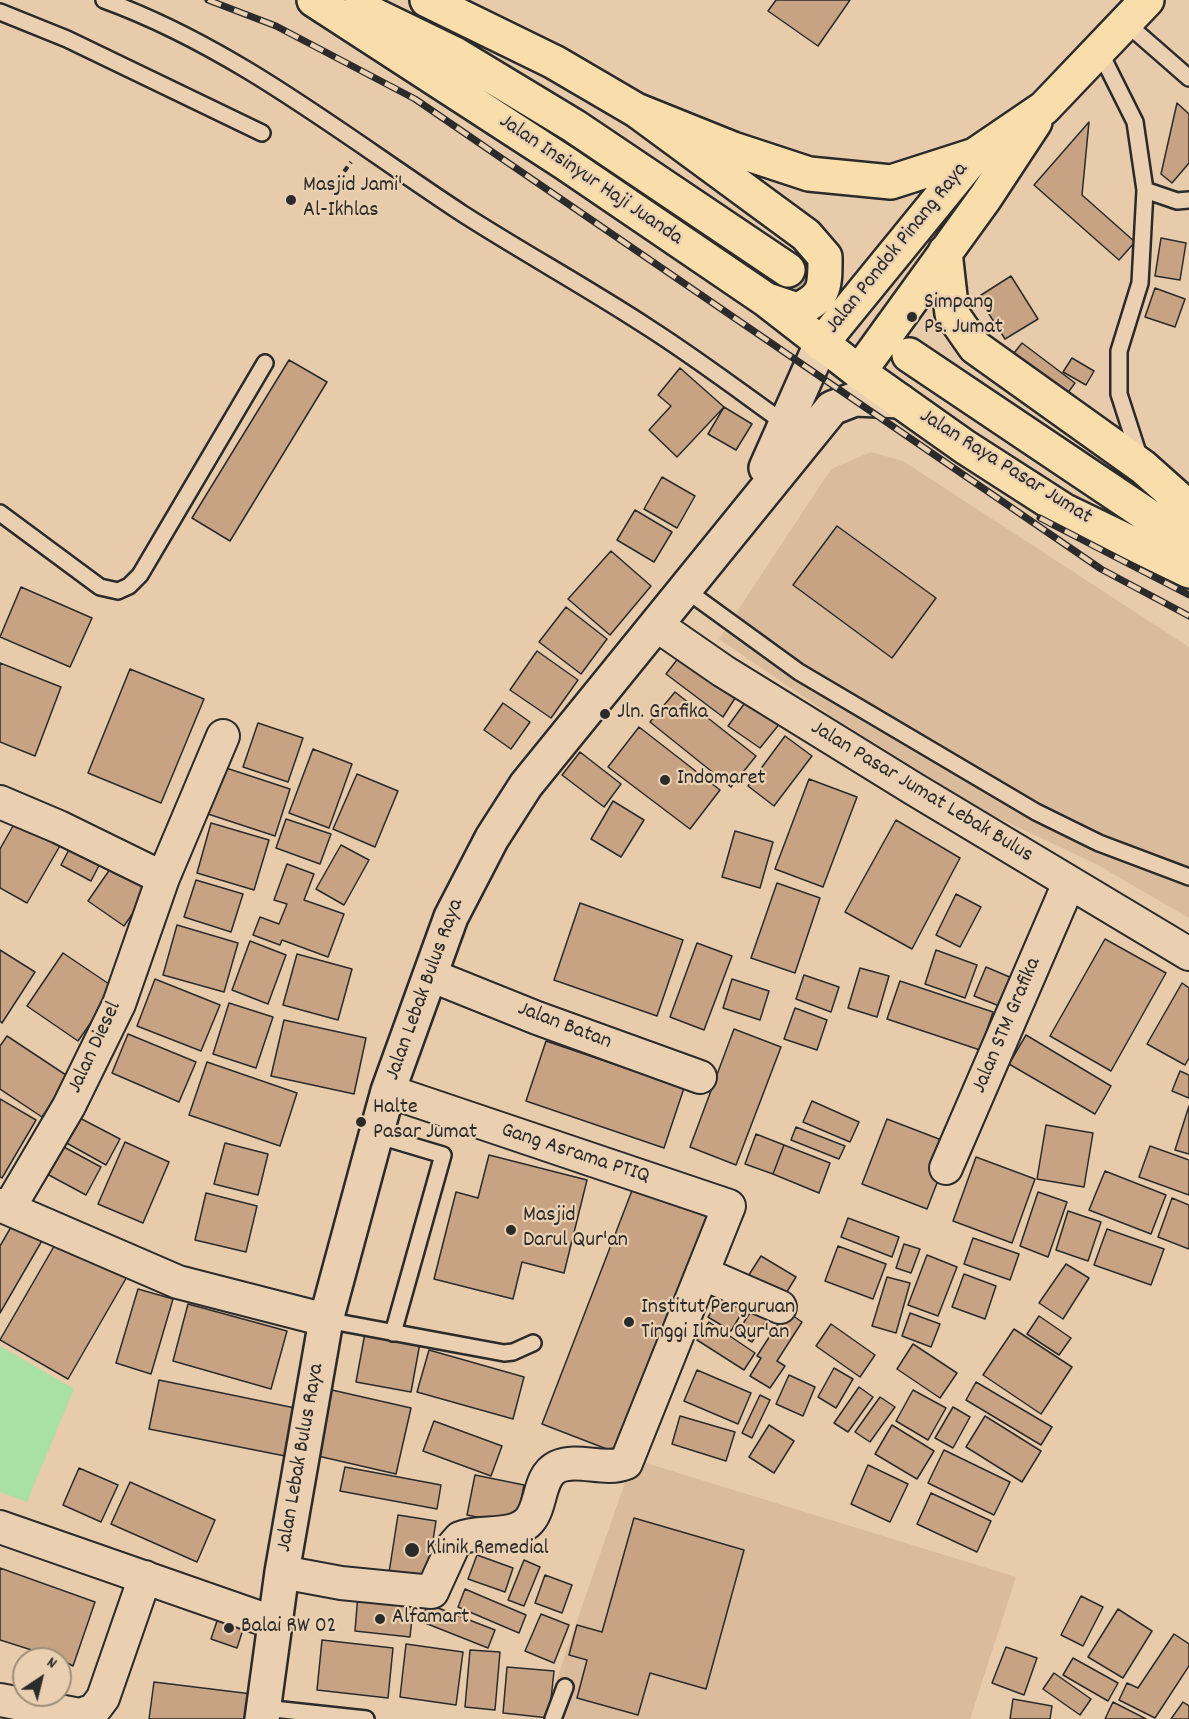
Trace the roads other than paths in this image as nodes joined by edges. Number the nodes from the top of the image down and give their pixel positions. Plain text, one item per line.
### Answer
1 (104, 0) edge
2 (314, 0) edge
3 (340, 0) edge
4 (427, 0) edge
5 (0, 12) edge
6 (1137, 12) edge
7 (1100, 52) junction
8 (1189, 78) edge
9 (1044, 108) junction
10 (636, 110) junction
11 (262, 133) dead end
12 (975, 155) junction
13 (1145, 190) junction
14 (1189, 200) edge
15 (945, 252) junction
16 (788, 270) tunnel mouth
17 (765, 299) junction
18 (821, 344) junction
19 (909, 355) tunnel mouth
20 (265, 363) dead end
21 (859, 372) junction
22 (900, 400) junction
23 (787, 425) junction
24 (1143, 467) junction
25 (1189, 508) edge
26 (0, 513) edge
27 (741, 521) junction
28 (1189, 543) edge
29 (1189, 571) edge
30 (686, 590) junction
31 (658, 626) junction
32 (223, 736) dead end
33 (0, 802) edge
34 (1189, 877) edge
35 (163, 879) junction
36 (1069, 883) junction
37 (1189, 954) edge
38 (430, 975) junction
39 (700, 1077) dead end
40 (388, 1091) junction
41 (376, 1135) junction
42 (946, 1168) dead end
43 (4, 1207) edge
44 (702, 1274) junction
45 (780, 1307) dead end
46 (326, 1320) junction
47 (393, 1332) junction
48 (533, 1342) dead end
49 (0, 1527) edge
50 (282, 1572) junction
51 (145, 1577) junction
52 (275, 1623) junction
53 (565, 1687) dead end
54 (0, 1700) edge
55 (263, 1713) edge
56 (366, 1719) edge
57 (553, 1719) edge

1 - 23 lane
2 - 17 highway, Jalan Insinyur Haji Juanda
3 - 16 highway, Jalan Insinyur Haji Juanda
4 - 10 highway
5 - 11 lane
6 - 7 highway, Jalan Pondok Pinang Raya
6 - 8 lane
7 - 9 highway, Jalan Pondok Pinang Raya
7 - 13 lane
9 - 12 highway, Jalan Pondok Pinang Raya
9 - 15 highway, Jalan Pondok Pinang Raya
10 - 12 highway, Jalan Pondok Pinang Raya
10 - 17 highway
12 - 18 highway, Jalan Pondok Pinang Raya
13 - 14 lane
13 - 24 lane
15 - 21 highway, Jalan Pondok Pinang Raya
15 - 24 highway
17 - 18 highway, Jalan Insinyur Haji Juanda
18 - 21 highway, Jalan Insinyur Haji Juanda
18 - 23 main road, Jalan Lebak Bulus Raya
19 - 28 highway, Jalan Raya Pasar Jumat
20 - 26 lane
21 - 22 highway, Jalan Raya Pasar Jumat
22 - 27 main road, Jalan Lebak Bulus Raya
22 - 29 highway, Jalan Raya Pasar Jumat
23 - 27 main road, Jalan Lebak Bulus Raya
24 - 25 highway
27 - 30 main road, Jalan Lebak Bulus Raya
30 - 31 main road, Jalan Lebak Bulus Raya
30 - 34 lane
31 - 36 street, Jalan Pasar Jumat Lebak Bulus
31 - 38 main road, Jalan Lebak Bulus Raya
32 - 35 street, Jalan Diesel
33 - 35 street
35 - 43 street, Jalan Diesel
36 - 37 street, Jalan Pasar Jumat Lebak Bulus
36 - 42 street, Jalan STM Grafika
38 - 39 street, Jalan Batan
38 - 40 main road, Jalan Lebak Bulus Raya
40 - 41 main road, Jalan Lebak Bulus Raya
40 - 44 street, Gang Asrama PTIQ
41 - 46 main road, Jalan Lebak Bulus Raya
41 - 47 lane
43 - 46 street, Jalan Diesel
44 - 45 street
44 - 50 street
46 - 47 lane
46 - 50 main road, Jalan Lebak Bulus Raya
47 - 48 lane
49 - 51 street
50 - 52 main road, Jalan Lebak Bulus Raya
51 - 52 street
51 - 54 street
52 - 55 main road, Jalan Lebak Bulus Raya
53 - 57 lane
55 - 56 lane

